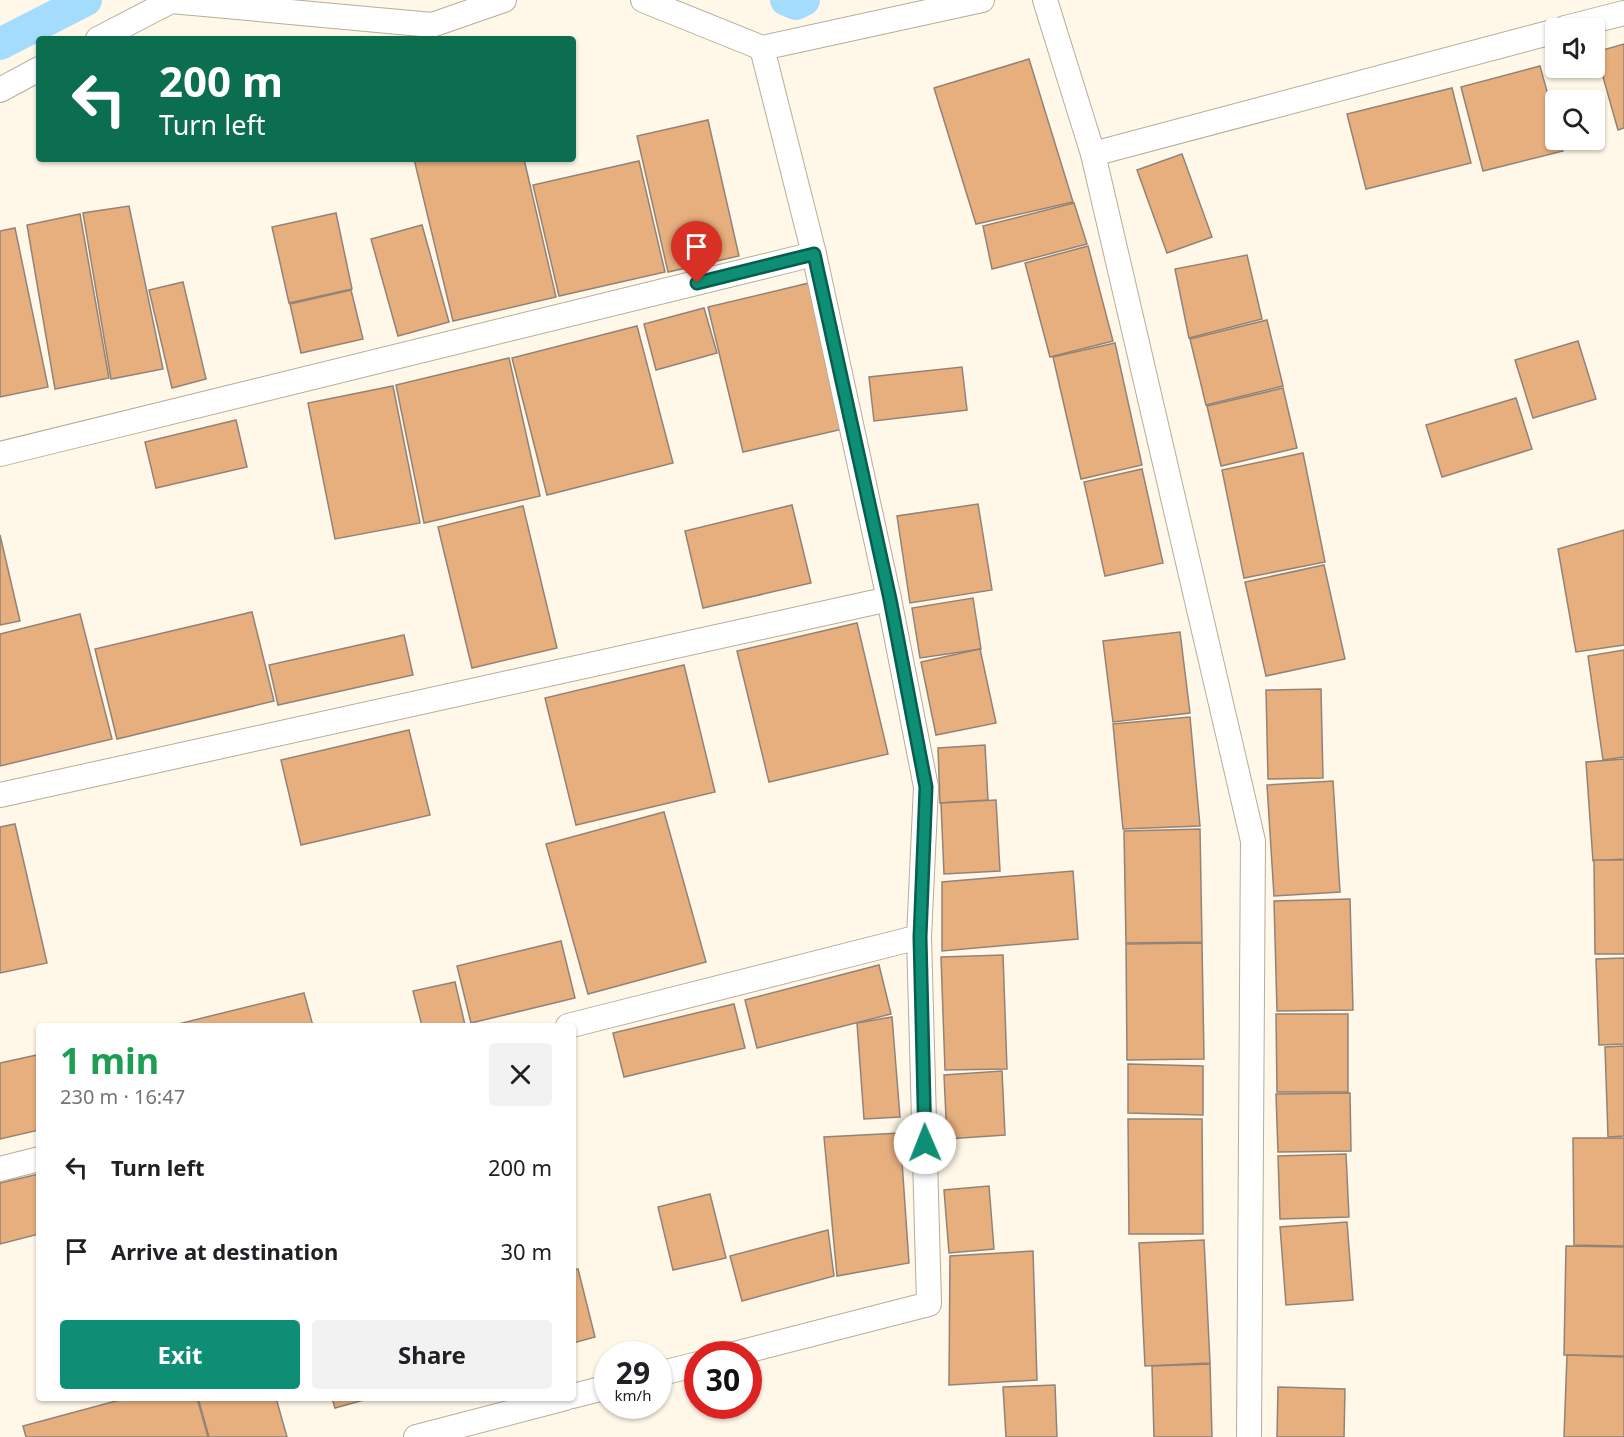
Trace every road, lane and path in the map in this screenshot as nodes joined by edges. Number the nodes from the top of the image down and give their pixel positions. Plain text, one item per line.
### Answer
1 (504, 0) edge
2 (643, 0) edge
3 (982, 0) edge
4 (1045, 0) edge
5 (1624, 13) edge
6 (1604, 18) edge
7 (1545, 34) edge
8 (104, 36) edge
9 (762, 48) junction
10 (36, 71) edge
11 (0, 90) edge
12 (1093, 154) junction
13 (814, 254) junction
14 (0, 454) edge
15 (890, 599) junction
16 (0, 795) edge
17 (920, 937) junction
18 (576, 1024) edge
19 (36, 1160) edge
20 (0, 1169) edge
21 (762, 1347) edge
22 (594, 1391) edge
23 (576, 1395) edge
24 (554, 1401) edge
25 (416, 1437) edge
26 (1249, 1437) edge

1 - 8 street
2 - 9 street
3 - 9 street
4 - 12 street
5 - 6 street
7 - 12 street
9 - 13 street
10 - 11 street
12 - 26 street
13 - 14 street
13 - 15 street
15 - 16 street
15 - 17 street
17 - 18 street
17 - 21 street
19 - 20 street
22 - 23 street
24 - 25 street

